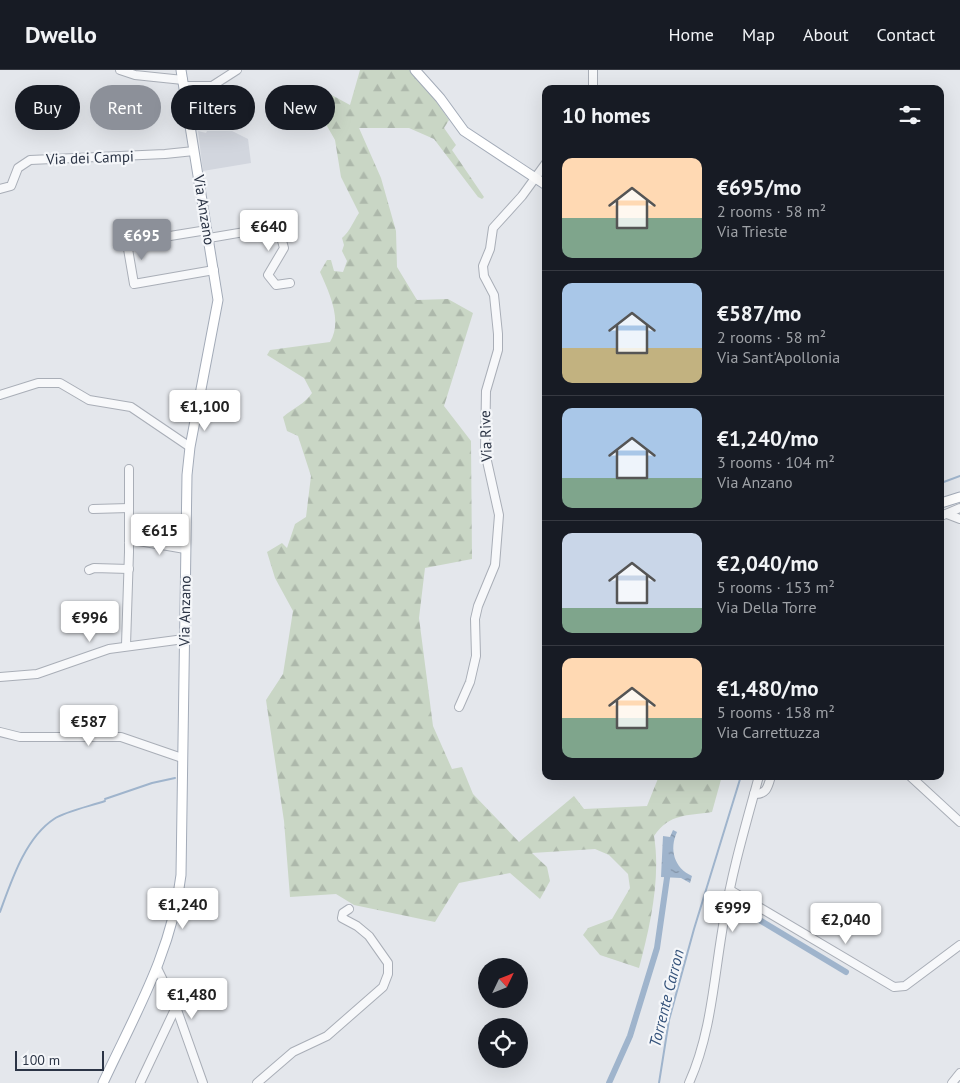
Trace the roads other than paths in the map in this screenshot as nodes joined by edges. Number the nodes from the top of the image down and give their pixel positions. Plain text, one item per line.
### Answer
1 (120, 70) edge
2 (237, 70) edge
3 (415, 70) edge
4 (593, 70) edge
5 (183, 78) edge
6 (593, 85) edge
7 (194, 151) junction
8 (542, 168) edge
9 (535, 178) junction
10 (542, 182) edge
11 (0, 189) edge
12 (208, 234) junction
13 (214, 270) junction
14 (290, 283) dead end
15 (0, 395) edge
16 (190, 447) junction
17 (129, 469) dead end
18 (960, 497) edge
19 (944, 502) edge
20 (129, 508) junction
21 (960, 508) edge
22 (93, 509) dead end
23 (944, 515) edge
24 (960, 519) edge
25 (129, 543) junction
26 (186, 549) junction
27 (129, 569) junction
28 (89, 570) dead end
29 (184, 639) junction
30 (126, 646) junction
31 (0, 677) edge
32 (459, 707) dead end
33 (0, 732) edge
34 (182, 758) junction
35 (758, 780) edge
36 (770, 780) edge
37 (914, 780) edge
38 (754, 794) junction
39 (960, 822) edge
40 (730, 890) junction
41 (349, 909) dead end
42 (960, 946) edge
43 (157, 968) junction
44 (176, 1007) junction
45 (960, 1073) edge
46 (103, 1083) edge
47 (140, 1083) edge
48 (204, 1083) edge
49 (258, 1083) edge
50 (689, 1083) edge
51 (952, 1083) edge

1 - 5 street
2 - 5 street
3 - 9 main road
4 - 6 street
5 - 7 main road, Via Anzano
7 - 11 street, Via dei Campi
7 - 12 main road, Via Anzano
8 - 9 street, Via Rive
9 - 10 main road
9 - 32 street, Via Rive
12 - 13 main road, Via Anzano
12 - 13 street
12 - 14 street
13 - 16 main road, Via Anzano
15 - 16 street
16 - 26 main road, Via Anzano
17 - 20 street
18 - 19 main road
20 - 22 street
20 - 25 street
21 - 23 street
23 - 24 street
25 - 26 street
25 - 27 street
26 - 29 main road, Via Anzano
27 - 28 street
27 - 30 street
29 - 30 street
29 - 34 main road, Via Anzano
30 - 31 street
33 - 34 street
34 - 43 main road, Via Anzano
35 - 38 street
36 - 38 street
37 - 39 street
38 - 40 street
40 - 42 street
40 - 50 street
41 - 49 street
43 - 44 street
43 - 46 main road, Via Anzano
44 - 47 street
44 - 48 street
45 - 51 street

